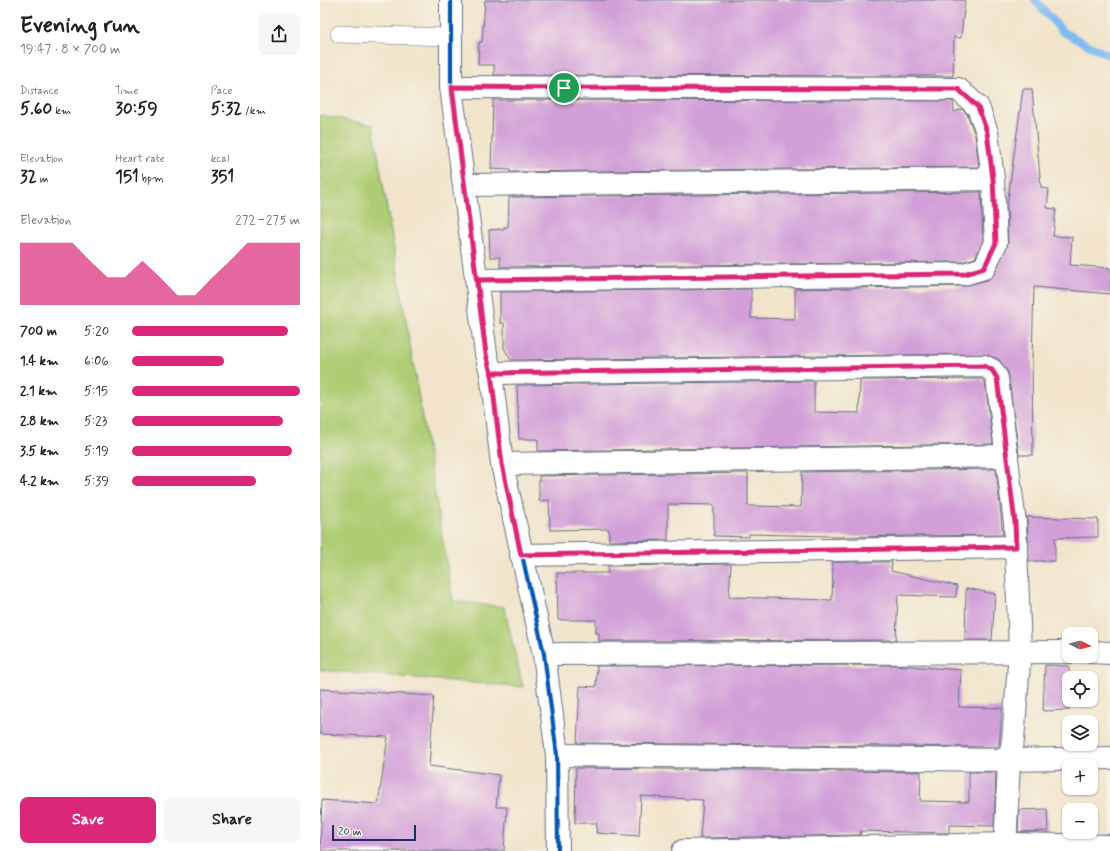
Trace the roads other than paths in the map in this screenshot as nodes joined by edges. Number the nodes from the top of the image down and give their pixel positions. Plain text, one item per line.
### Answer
1 (451, 0) edge
2 (339, 34) dead end
3 (451, 37) junction
4 (452, 87) junction
5 (993, 179) junction
6 (466, 185) junction
7 (477, 280) junction
8 (491, 373) junction
9 (1007, 456) junction
10 (502, 464) junction
11 (1016, 547) junction
12 (521, 555) junction
13 (1020, 651) junction
14 (1062, 652) edge
15 (1098, 652) edge
16 (1110, 652) edge
17 (544, 654) junction
18 (557, 755) junction
19 (1110, 758) edge
20 (1008, 760) junction
21 (1110, 846) edge
22 (1005, 848) edge
23 (558, 851) edge
24 (684, 851) edge

1 - 3 street
2 - 3 lane
3 - 4 street
4 - 5 street
4 - 6 street
5 - 6 street
5 - 7 street
6 - 7 street
7 - 8 street
8 - 9 street
8 - 10 street
9 - 10 street
9 - 11 street
10 - 12 street
11 - 12 street
11 - 13 street
12 - 17 street
13 - 14 street
13 - 17 street
13 - 20 street
15 - 16 street
17 - 18 street
18 - 20 street
18 - 23 street
19 - 20 street
20 - 22 street
21 - 22 street
22 - 24 street

